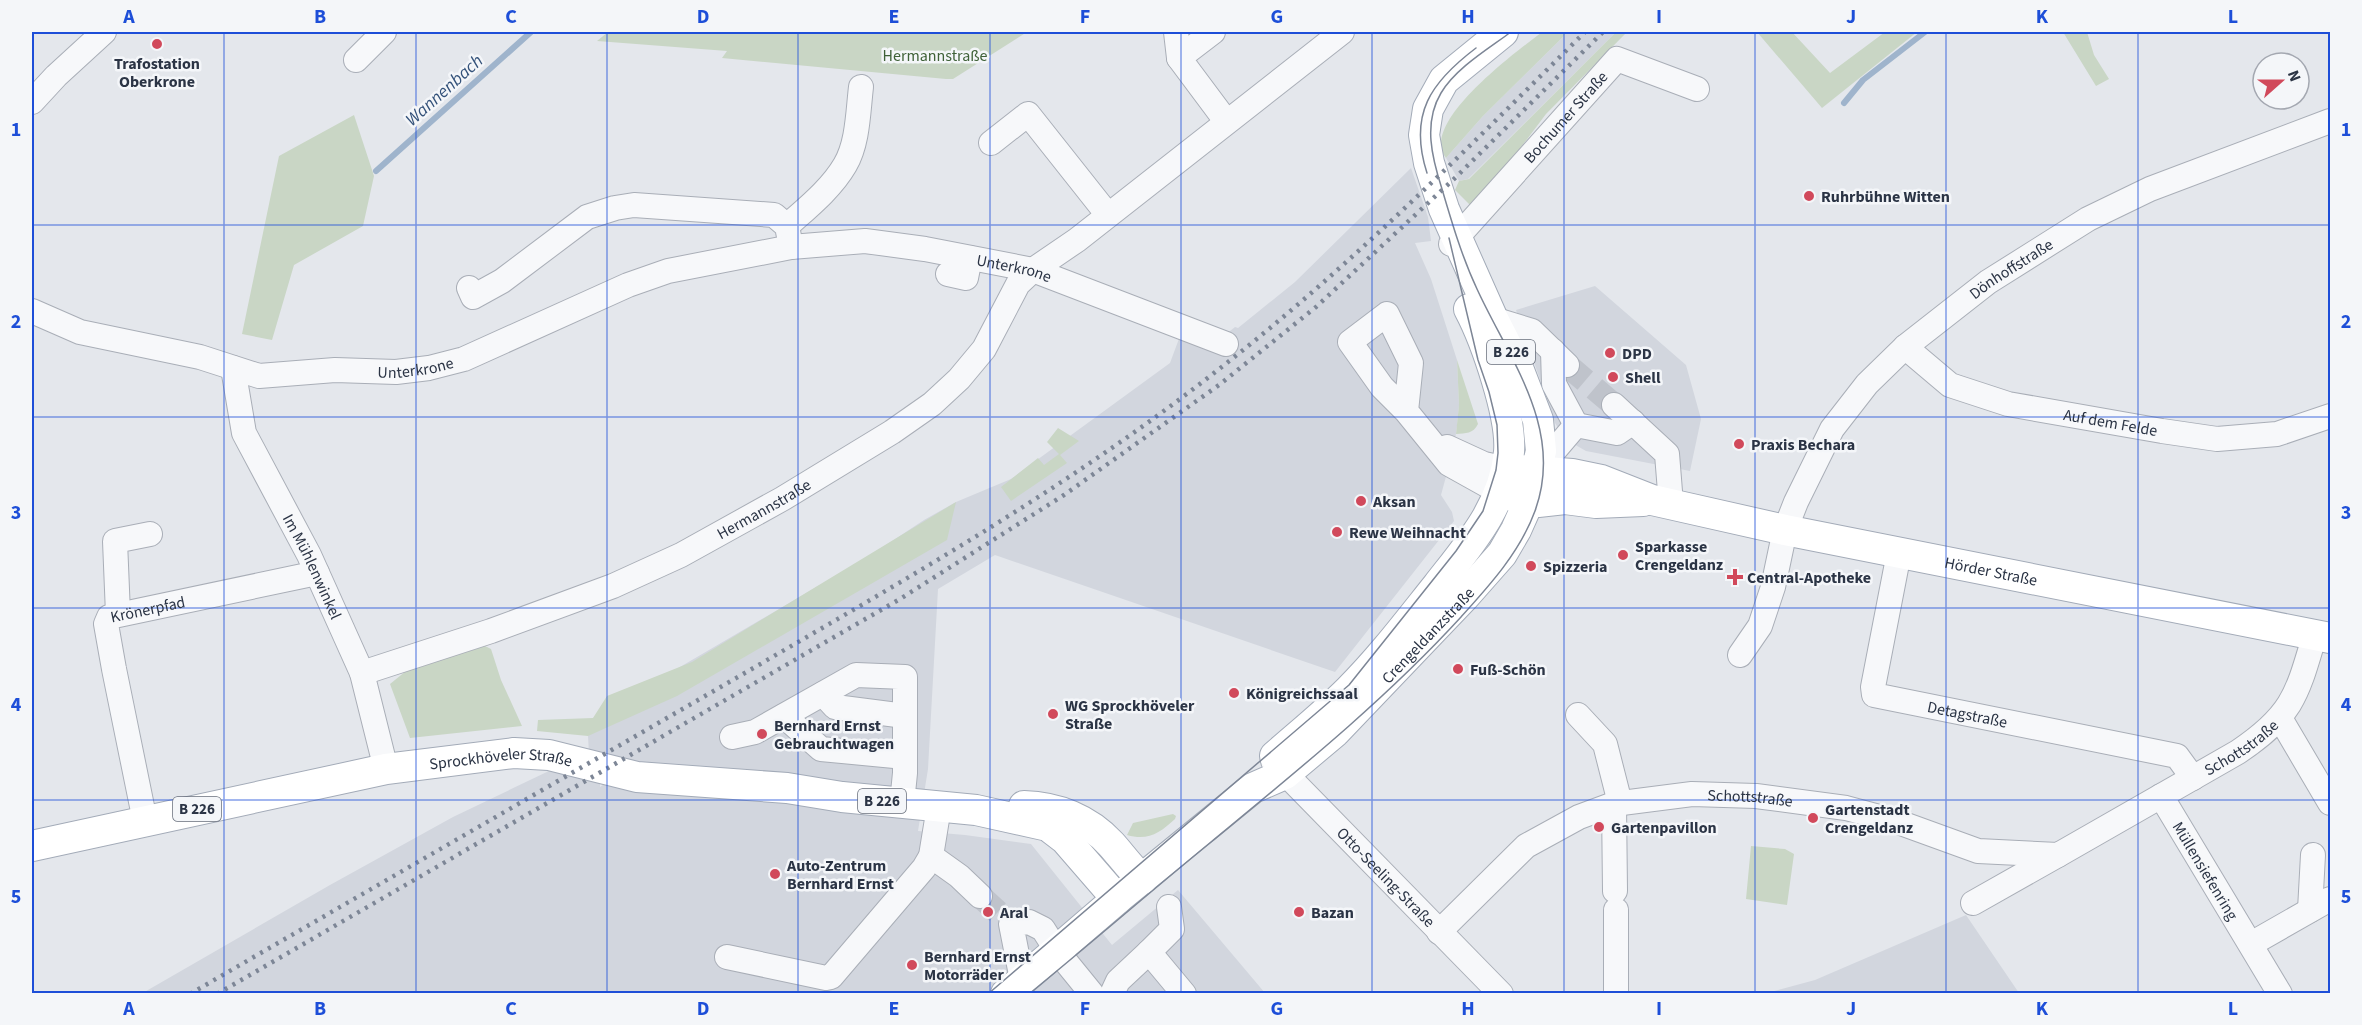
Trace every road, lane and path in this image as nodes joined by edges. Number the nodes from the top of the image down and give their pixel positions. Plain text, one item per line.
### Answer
1 (104, 32) edge
2 (384, 32) edge
3 (1176, 32) edge
4 (1214, 32) edge
5 (1342, 32) edge
6 (1498, 33) edge
7 (1179, 58) junction
8 (356, 60) dead end
9 (861, 87) dead end
10 (1697, 89) dead end
11 (32, 102) edge
12 (1226, 121) junction
13 (2331, 121) edge
14 (991, 142) dead end
15 (1108, 215) junction
16 (789, 237) junction
17 (1454, 241) junction
18 (1033, 270) junction
19 (469, 288) dead end
20 (32, 311) edge
21 (1485, 323) junction
22 (1226, 344) dead end
23 (1905, 346) junction
24 (233, 368) junction
25 (1614, 405) tunnel mouth
26 (1406, 411) dead end
27 (2331, 416) edge
28 (1633, 422) junction
29 (1576, 425) junction
30 (1536, 472) junction
31 (1504, 481) junction
32 (1529, 501) junction
33 (1662, 502) junction
34 (1785, 530) junction
35 (150, 534) dead end
36 (1899, 553) junction
37 (317, 573) junction
38 (118, 614) junction
39 (2323, 636) edge
40 (1740, 655) dead end
41 (1381, 671) junction
42 (362, 673) junction
43 (823, 694) junction
44 (1578, 715) dead end
45 (784, 716) junction
46 (905, 716) junction
47 (2280, 718) junction
48 (732, 737) dead end
49 (905, 757) junction
50 (1278, 766) junction
51 (386, 769) junction
52 (2193, 778) junction
53 (2161, 796) junction
54 (902, 803) junction
55 (1617, 803) junction
56 (2331, 804) edge
57 (939, 807) junction
58 (976, 810) junction
59 (145, 821) junction
60 (32, 846) edge
61 (2058, 855) junction
62 (2313, 855) dead end
63 (932, 856) junction
64 (1142, 879) junction
65 (980, 896) tunnel mouth
66 (1117, 899) junction
67 (1973, 903) dead end
68 (2320, 904) edge
69 (1169, 907) dead end
70 (1439, 932) junction
71 (2251, 944) junction
72 (1057, 951) junction
73 (1149, 952) junction
74 (727, 957) dead end
75 (1014, 987) edge
76 (1092, 993) edge
77 (1112, 993) edge
78 (1184, 993) edge
79 (1501, 993) edge
80 (1616, 993) edge
81 (2280, 993) edge

1 - 11 street
2 - 8 street
3 - 7 street
4 - 7 street
5 - 12 street, Hermannstraße
6 - 17 main road, B 226
7 - 12 street
9 - 16 street
10 - 17 street, Bochumer Straße
12 - 15 street, Hermannstraße
13 - 23 street, Dönhoffstraße
14 - 15 street
15 - 18 street, Hermannstraße
16 - 18 street, Unterkrone
16 - 19 street, Unterkrone
16 - 24 street, Unterkrone
17 - 21 main road, B 226
18 - 22 street, Unterkrone
18 - 42 street, Hermannstraße
20 - 24 street, Unterkrone
21 - 29 street
21 - 30 main road, B 226
21 - 31 main road, B 226
23 - 27 street, Auf dem Felde
23 - 34 street, Dönhoffstraße
24 - 37 street, Im Mühlenwinkel
25 - 28 street
26 - 31 street
28 - 29 street
28 - 33 street
29 - 30 street
30 - 31 main road, Hörder Straße
30 - 32 main road, Crengeldanzstraße / B 226
30 - 33 main road, Hörder Straße
31 - 32 main road, Hörder Straße
31 - 41 main road, Crengeldanzstraße / B 226
32 - 33 main road, Hörder Straße
32 - 41 main road, Crengeldanzstraße / B 226
33 - 34 main road, Hörder Straße
34 - 36 main road, Hörder Straße
34 - 40 street, Dönhoffstraße
35 - 38 street
36 - 39 main road, Hörder Straße
36 - 52 street, Detagstraße
37 - 38 street, Krönerpfad
37 - 42 street, Im Mühlenwinkel
38 - 59 street, Krönerpfad
39 - 47 street, Schottstraße
41 - 50 main road, Crengeldanzstraße / B 226
42 - 51 street, Im Mühlenwinkel
43 - 45 street
43 - 46 street
43 - 46 street
44 - 55 street
45 - 48 street
45 - 49 street
46 - 49 street
47 - 52 street, Schottstraße
47 - 56 street
49 - 54 street
50 - 64 main road, Crengeldanzstraße / B 226
50 - 70 street, Otto-Seeling-Straße
51 - 54 main road, Sprockhöveler Straße / B 226
51 - 59 main road, Sprockhöveler Straße / B 226
52 - 53 street, Schottstraße
53 - 61 street, Schottstraße
53 - 71 street, Müllensiefenring
54 - 57 main road, Sprockhöveler Straße / B 226
55 - 61 street, Schottstraße
55 - 70 street, Schottstraße
55 - 80 street
57 - 58 main road, Sprockhöveler Straße / B 226
57 - 63 street
58 - 64 main road, Sprockhöveler Straße
58 - 66 main road, Sprockhöveler Straße / B 226
59 - 60 main road, Sprockhöveler Straße / B 226
61 - 67 street, Schottstraße
62 - 68 street
63 - 65 street
63 - 74 street
64 - 66 main road, Crengeldanzstraße / B 226
66 - 72 main road, Crengeldanzstraße
68 - 71 street
69 - 73 street
70 - 79 street, Otto-Seeling-Straße
71 - 81 street, Müllensiefenring
72 - 75 main road, Crengeldanzstraße
72 - 75 street
72 - 76 street
73 - 77 street
73 - 78 street

